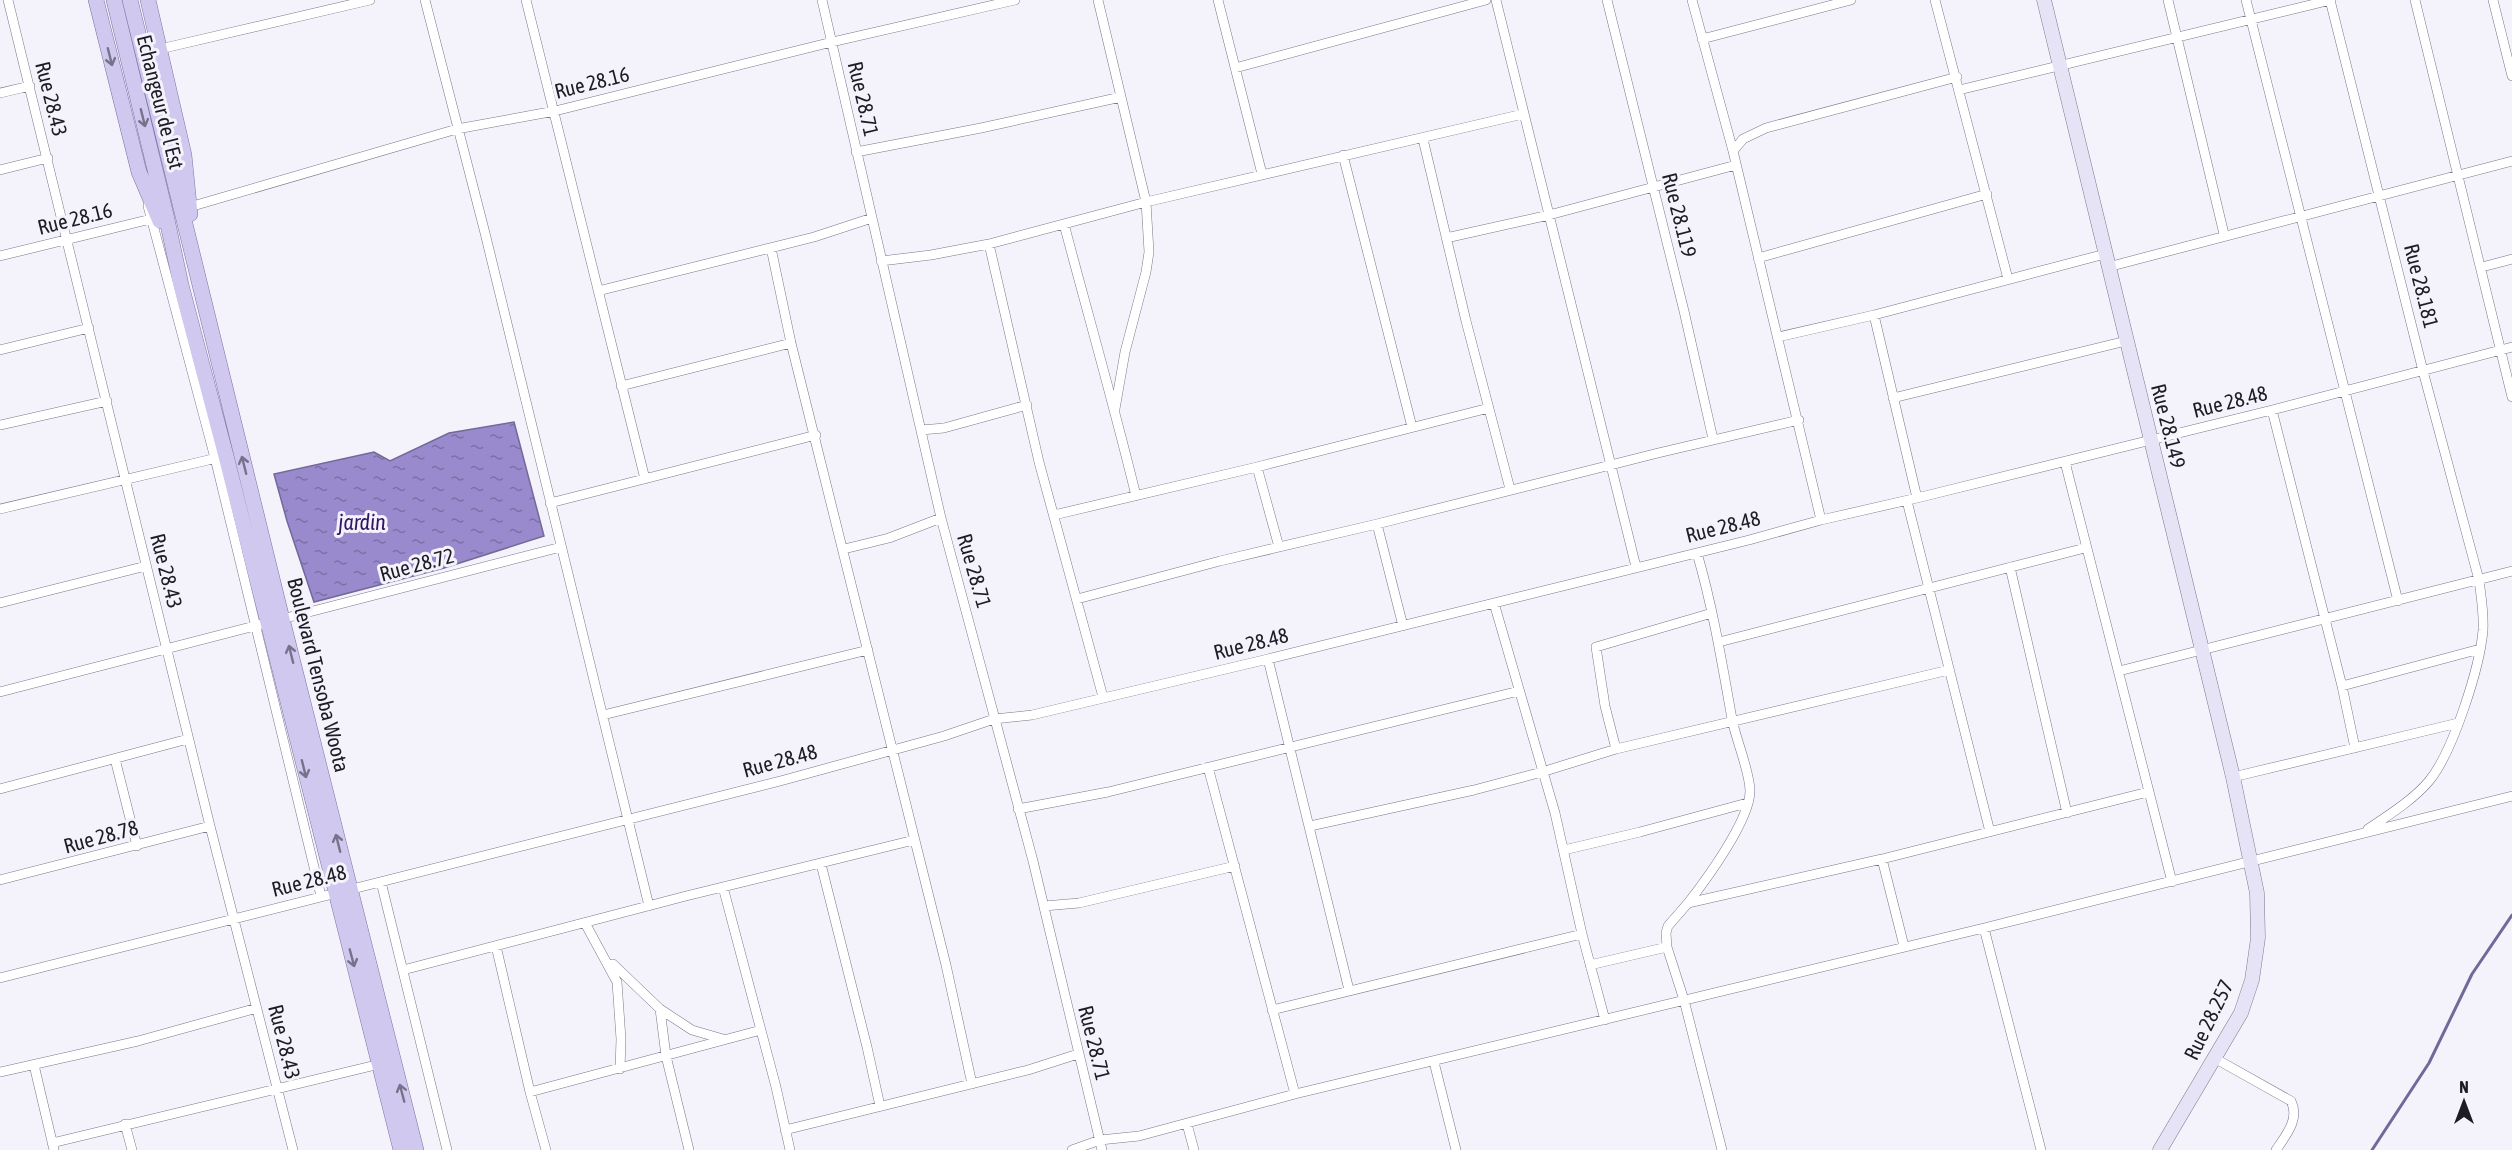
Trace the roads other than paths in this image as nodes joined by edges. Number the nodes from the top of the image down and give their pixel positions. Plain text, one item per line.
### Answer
1 (96, 0) edge
2 (114, 0) edge
3 (130, 0) edge
4 (148, 0) edge
5 (318, 0) edge
6 (370, 0) edge
7 (425, 0) edge
8 (526, 0) edge
9 (822, 0) edge
10 (1015, 0) edge
11 (1098, 0) edge
12 (1218, 0) edge
13 (1486, 0) edge
14 (1496, 0) edge
15 (1607, 0) edge
16 (1692, 0) edge
17 (1851, 0) edge
18 (1935, 0) edge
19 (2044, 0) edge
20 (2168, 0) edge
21 (2246, 0) edge
22 (2330, 0) edge
23 (2415, 0) edge
24 (2493, 0) edge
25 (6, 6) edge
26 (320, 11) junction
27 (2251, 20) junction
28 (2176, 37) junction
29 (1702, 39) junction
30 (832, 42) junction
31 (160, 49) junction
32 (2060, 65) junction
33 (1236, 68) junction
34 (2512, 76) edge
35 (1957, 77) junction
36 (30, 86) junction
37 (1959, 90) junction
38 (0, 93) edge
39 (1121, 97) junction
40 (555, 111) junction
41 (1523, 114) junction
42 (457, 129) junction
43 (1423, 139) junction
44 (1733, 151) junction
45 (856, 152) junction
46 (1343, 155) junction
47 (48, 158) junction
48 (2512, 161) edge
49 (1736, 165) junction
50 (0, 170) edge
51 (1262, 174) junction
52 (2457, 174) junction
53 (1654, 187) junction
54 (1987, 194) junction
55 (2380, 194) junction
56 (1146, 202) junction
57 (185, 208) junction
58 (1549, 214) junction
59 (2302, 215) junction
60 (158, 217) junction
61 (872, 218) junction
62 (1064, 224) junction
63 (2224, 234) junction
64 (1446, 238) junction
65 (67, 240) junction
66 (989, 244) junction
67 (771, 248) junction
68 (0, 256) edge
69 (1758, 258) junction
70 (2512, 259) edge
71 (2106, 260) junction
72 (881, 261) junction
73 (2482, 267) junction
74 (2008, 279) junction
75 (598, 291) junction
76 (1874, 315) junction
77 (89, 328) junction
78 (1778, 337) junction
79 (2126, 341) junction
80 (791, 343) junction
81 (2512, 347) edge
82 (2500, 349) junction
83 (0, 350) edge
84 (2423, 371) junction
85 (621, 386) junction
86 (2346, 391) junction
87 (2512, 397) edge
88 (1893, 398) junction
89 (107, 401) junction
90 (1026, 405) junction
91 (1489, 408) junction
92 (1115, 410) junction
93 (2272, 410) junction
94 (1799, 420) junction
95 (0, 425) edge
96 (1412, 427) junction
97 (921, 430) junction
98 (816, 435) junction
99 (1713, 439) junction
100 (2150, 441) junction
101 (221, 457) junction
102 (2065, 462) junction
103 (1611, 465) junction
104 (1257, 467) junction
105 (125, 479) junction
106 (645, 479) junction
107 (1510, 489) junction
108 (1136, 496) junction
109 (1917, 498) junction
110 (1907, 501) junction
111 (550, 503) junction
112 (0, 509) edge
113 (1054, 515) junction
114 (940, 518) junction
115 (1821, 520) junction
116 (1377, 524) junction
117 (561, 547) junction
118 (1279, 547) junction
119 (2085, 548) junction
120 (844, 549) junction
121 (1697, 553) junction
122 (146, 566) junction
123 (1636, 567) junction
124 (2010, 567) junction
125 (2512, 571) edge
126 (2479, 580) junction
127 (1928, 587) junction
128 (1077, 599) junction
129 (2398, 601) junction
130 (0, 603) edge
131 (1494, 603) junction
132 (1712, 613) junction
133 (2324, 619) junction
134 (269, 622) junction
135 (1403, 626) junction
136 (1719, 642) junction
137 (868, 650) junction
138 (2480, 650) junction
139 (167, 651) junction
140 (2201, 651) junction
141 (1268, 659) junction
142 (1949, 670) junction
143 (2119, 671) junction
144 (2342, 686) junction
145 (1519, 691) junction
146 (0, 692) edge
147 (1103, 697) junction
148 (603, 715) junction
149 (994, 719) junction
150 (1733, 721) junction
151 (2458, 723) junction
152 (188, 739) junction
153 (1290, 746) junction
154 (2355, 748) junction
155 (1616, 749) junction
156 (893, 750) junction
157 (115, 759) junction
158 (1208, 767) junction
159 (1542, 772) junction
160 (2233, 777) junction
161 (0, 789) edge
162 (2148, 792) junction
163 (2512, 795) edge
164 (1748, 803) junction
165 (1018, 809) junction
166 (2067, 813) junction
167 (627, 819) junction
168 (210, 826) junction
169 (1310, 826) junction
170 (1990, 832) junction
171 (2363, 833) junction
172 (914, 840) junction
173 (137, 846) junction
174 (1564, 850) junction
175 (1882, 859) junction
176 (2252, 861) junction
177 (821, 864) junction
178 (1235, 866) junction
179 (0, 880) edge
180 (381, 882) junction
181 (2172, 882) junction
182 (723, 887) junction
183 (335, 892) junction
184 (1688, 903) junction
185 (649, 906) junction
186 (1044, 906) junction
187 (233, 920) junction
188 (585, 923) junction
189 (1984, 928) junction
190 (1582, 934) junction
191 (496, 946) junction
192 (1904, 946) junction
193 (1667, 947) junction
194 (605, 956) junction
195 (1590, 965) junction
196 (403, 970) junction
197 (0, 978) edge
198 (1349, 990) junction
199 (1684, 1000) junction
200 (257, 1008) junction
201 (660, 1009) junction
202 (1272, 1010) junction
203 (1605, 1020) junction
204 (761, 1030) junction
205 (726, 1039) junction
206 (1078, 1054) junction
207 (666, 1056) junction
208 (2216, 1059) junction
209 (1434, 1062) junction
210 (380, 1064) junction
211 (34, 1065) junction
212 (620, 1069) junction
213 (0, 1072) edge
214 (972, 1084) junction
215 (277, 1088) junction
216 (530, 1092) junction
217 (1295, 1094) junction
218 (880, 1106) junction
219 (125, 1124) junction
220 (1186, 1124) junction
221 (785, 1130) junction
222 (1101, 1145) edge
223 (53, 1147) edge
224 (132, 1150) edge
225 (293, 1150) edge
226 (401, 1150) edge
227 (416, 1150) edge
228 (447, 1150) edge
229 (546, 1150) edge
230 (689, 1150) edge
231 (790, 1150) edge
232 (1072, 1150) edge
233 (1194, 1150) edge
234 (1456, 1150) edge
235 (1722, 1150) edge
236 (2041, 1150) edge
237 (2160, 1150) edge
238 (2276, 1150) edge

1 -> 60 main road
2 -> 60 main road, Echangeur de l´Est
3 - 57 main road, Echangeur de l´Est
4 - 31 main road
5 - 26 street
6 - 26 street
7 - 42 street
8 - 40 street
9 - 30 street, Rue 28.71
10 - 30 street, Rue 28.16
11 - 39 street
12 - 33 street
13 - 33 street
14 - 41 street
15 - 53 street, Rue 28.119
16 - 29 street
17 - 29 street
18 - 35 street
19 - 32 street, Rue 28.149
20 - 28 street
21 - 27 street
22 - 27 street
22 - 55 street, Rue 28.181
23 - 52 street
24 - 34 street
25 - 36 street, Rue 28.43
26 - 31 street
27 - 28 street
27 - 59 street
28 - 32 street
28 - 63 street
29 - 44 street
30 - 40 street, Rue 28.16
30 - 45 street, Rue 28.71
31 - 57 main road
32 - 37 street
32 - 71 street, Rue 28.149
33 - 51 street
35 - 37 street
35 - 44 street
36 - 38 street
36 - 47 street, Rue 28.43
37 - 54 street
39 - 45 street
39 - 56 street
40 - 42 street, Rue 28.16
40 - 75 street
41 - 43 street
41 - 58 street
42 - 57 street, Rue 28.16
42 - 111 street
43 - 46 street
43 - 64 street
44 - 49 street
45 - 61 street, Rue 28.71
46 - 51 street
46 - 96 street
47 - 50 street
47 - 65 street, Rue 28.43
48 - 52 street
49 - 53 street
49 - 69 street
51 - 56 street
52 - 55 street
52 - 73 street
53 - 58 street
53 - 99 street, Rue 28.119
54 - 69 street
54 - 74 street
55 - 59 street
55 - 84 street, Rue 28.181
56 - 62 street
56 - 92 street
134 -> 57 main road, Boulevard Tensoba Woota
58 - 64 street
58 - 103 street
59 - 63 street
59 - 86 street
60 - 65 street, Rue 28.16
60 - 101 street
60 - 101 main road, Boulevard Tensoba Woota
61 - 67 street
61 - 72 street, Rue 28.71
62 - 66 street
62 - 92 street
63 - 71 street
64 - 91 street
65 - 68 street, Rue 28.16
65 - 77 street, Rue 28.43
66 - 72 street
66 - 90 street
67 - 75 street
67 - 80 street
69 - 78 street
70 - 73 street
71 - 74 street
71 - 79 street, Rue 28.149
72 - 97 street, Rue 28.71
73 - 82 street
74 - 76 street
75 - 85 street
76 - 78 street
76 - 88 street
77 - 83 street
77 - 89 street, Rue 28.43
78 - 94 street
79 - 88 street
79 - 100 street, Rue 28.149
80 - 85 street
80 - 98 street
81 - 82 street, Rue 28.48
82 - 84 street, Rue 28.48
82 - 87 street
84 - 86 street, Rue 28.48
84 - 126 street, Rue 28.181
85 - 106 street
86 - 93 street, Rue 28.48
86 - 129 street
88 - 109 street
89 - 95 street
89 - 105 street, Rue 28.43
90 - 97 street
90 - 113 street
91 - 96 street
91 - 107 street
92 - 108 street
93 - 100 street, Rue 28.48
93 - 133 street
94 - 99 street
94 - 115 street
96 - 104 street
97 - 114 street, Rue 28.71
98 - 106 street
98 - 120 street
99 - 103 street
100 - 102 street, Rue 28.48
100 - 140 street, Rue 28.149
101 - 105 street
101 - 134 main road, Boulevard Tensoba Woota
102 - 109 street, Rue 28.48
102 - 119 street
103 - 107 street
103 - 123 street
104 - 108 street
104 - 118 street
105 - 112 street
105 - 122 street, Rue 28.43
106 - 111 street
107 - 116 street
108 - 113 street
109 - 110 street, Rue 28.48
110 - 115 street, Rue 28.48
110 - 127 street
111 - 117 street
113 - 128 street
114 - 120 street
114 - 149 street, Rue 28.71
115 - 121 street, Rue 28.48
116 - 118 street
116 - 135 street
117 - 134 street, Rue 28.72
117 - 148 street
118 - 128 street
119 - 124 street
119 - 143 street
120 - 137 street
121 - 123 street, Rue 28.48
121 - 132 street
122 - 130 street
122 - 139 street, Rue 28.43
123 - 131 street, Rue 28.48
124 - 127 street
124 - 166 street
125 - 126 street
126 - 129 street
126 - 138 street, Rue 28.181
127 - 136 street
127 - 142 street
128 - 147 street
129 - 133 street
131 - 135 street, Rue 28.48
131 - 145 street
132 - 136 street
132 - 155 street
133 - 140 street
133 - 144 street
134 - 139 street, Rue 28.72
134 - 183 main road, Boulevard Tensoba Woota
135 - 141 street, Rue 28.48
136 - 150 street
137 - 148 street
137 - 156 street
138 - 144 street
138 - 151 street, Rue 28.181
139 - 146 street, Rue 28.72
139 - 152 street, Rue 28.43
140 - 143 street
140 - 160 street, Rue 28.149
141 - 147 street, Rue 28.48
141 - 153 street
142 - 150 street
142 - 170 street
143 - 162 street
144 - 154 street
145 - 153 street
145 - 159 street
147 - 149 street, Rue 28.48
148 - 167 street
149 - 156 street, Rue 28.48
149 - 165 street, Rue 28.71
150 - 155 street
150 - 164 street
151 - 154 street
151 - 171 street, Rue 28.181
152 - 157 street
152 - 168 street, Rue 28.43
153 - 158 street
153 - 169 street
154 - 160 street
155 - 159 street
156 - 167 street, Rue 28.48
156 - 172 street
157 - 161 street
157 - 173 street
158 - 165 street
158 - 178 street
159 - 169 street
159 - 174 street
160 - 176 street, Rue 28.149
162 - 166 street
162 - 181 street
163 - 171 street
164 - 174 street
164 - 184 street
165 - 186 street, Rue 28.71
166 - 170 street
167 - 180 street, Rue 28.48
167 - 185 street
168 - 173 street, Rue 28.78
168 - 187 street, Rue 28.43
169 - 198 street
170 - 175 street
171 - 176 street
172 - 177 street
172 - 214 street
173 - 179 street, Rue 28.78
174 - 190 street
175 - 184 street
175 - 192 street
176 - 181 street
176 - 208 street, Rue 28.257
177 - 182 street
177 - 218 street
178 - 186 street
178 - 202 street
180 - 183 street, Rue 28.48
180 - 196 street
181 - 189 street
182 - 185 street
182 - 204 street
183 - 187 street, Rue 28.48
183 -> 210 main road, Boulevard Tensoba Woota
227 -> 183 main road, Boulevard Tensoba Woota
184 - 193 street
185 - 188 street
186 - 206 street, Rue 28.71
187 - 197 street, Rue 28.48
187 - 200 street, Rue 28.43
188 - 191 street
188 - 194 street
189 - 192 street
189 - 236 street
190 - 195 street
190 - 198 street
191 - 196 street
191 - 216 street
192 - 199 street
193 - 195 street
193 - 199 street
194 - 201 street
194 - 212 street
195 - 203 street
196 - 228 street
198 - 202 street
199 - 203 street
199 - 235 street
200 - 211 street
200 - 215 street, Rue 28.43
201 - 205 street
201 - 207 street
202 - 217 street
203 - 209 street
204 - 205 street
204 - 221 street
205 - 207 street
206 - 214 street
206 - 222 street, Rue 28.71
207 - 212 street
207 - 230 street
208 - 237 street, Rue 28.257
208 - 238 street
209 - 217 street
209 - 234 street
210 - 215 street
210 - 226 main road, Boulevard Tensoba Woota
211 - 213 street
211 - 223 street
212 - 216 street
214 - 218 street
215 - 219 street
215 - 225 street, Rue 28.43
216 - 229 street
217 - 220 street
218 - 221 street
219 - 223 street
219 - 224 street
220 - 222 street
220 - 233 street
221 - 231 street
222 - 232 street

